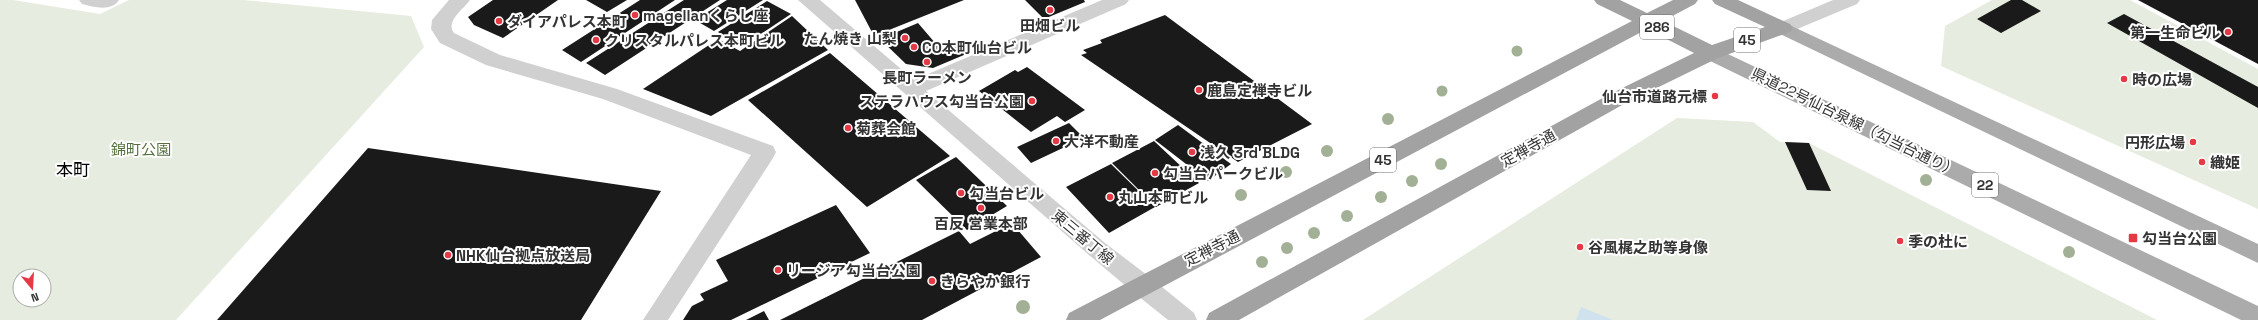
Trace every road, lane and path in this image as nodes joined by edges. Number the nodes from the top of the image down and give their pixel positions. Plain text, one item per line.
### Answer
1 (90, 0) edge
2 (109, 0) edge
3 (460, 0) edge
4 (808, 0) edge
5 (1119, 0) edge
6 (1604, 0) edge
7 (1688, 0) edge
8 (1722, 0) edge
9 (1850, 0) edge
10 (1647, 22) junction
11 (1783, 28) junction
12 (1711, 53) junction
13 (911, 89) junction
14 (2258, 254) edge
15 (1142, 285) junction
16 (2258, 317) edge
17 (655, 320) edge
18 (1078, 320) edge
19 (1185, 320) edge
20 (1218, 320) edge

1 - 2 street
3 - 17 street
4 - 13 street, 東三番丁線
5 - 13 street
6 - 10 highway, 286
7 - 10 highway, 定禅寺通 / 45
8 - 11 highway
9 - 11 street, 定禅寺通
10 - 12 highway, 286
10 - 15 highway, 定禅寺通 / 45
11 - 12 highway, 定禅寺通 / 45
11 - 14 main road
12 - 16 main road, 県道22号仙台泉線（勾当台通り） / 22
12 - 20 highway, 定禅寺通 / 45
13 - 15 street, 東三番丁線
15 - 18 highway, 定禅寺通 / 45
15 - 19 street, 東三番丁線

